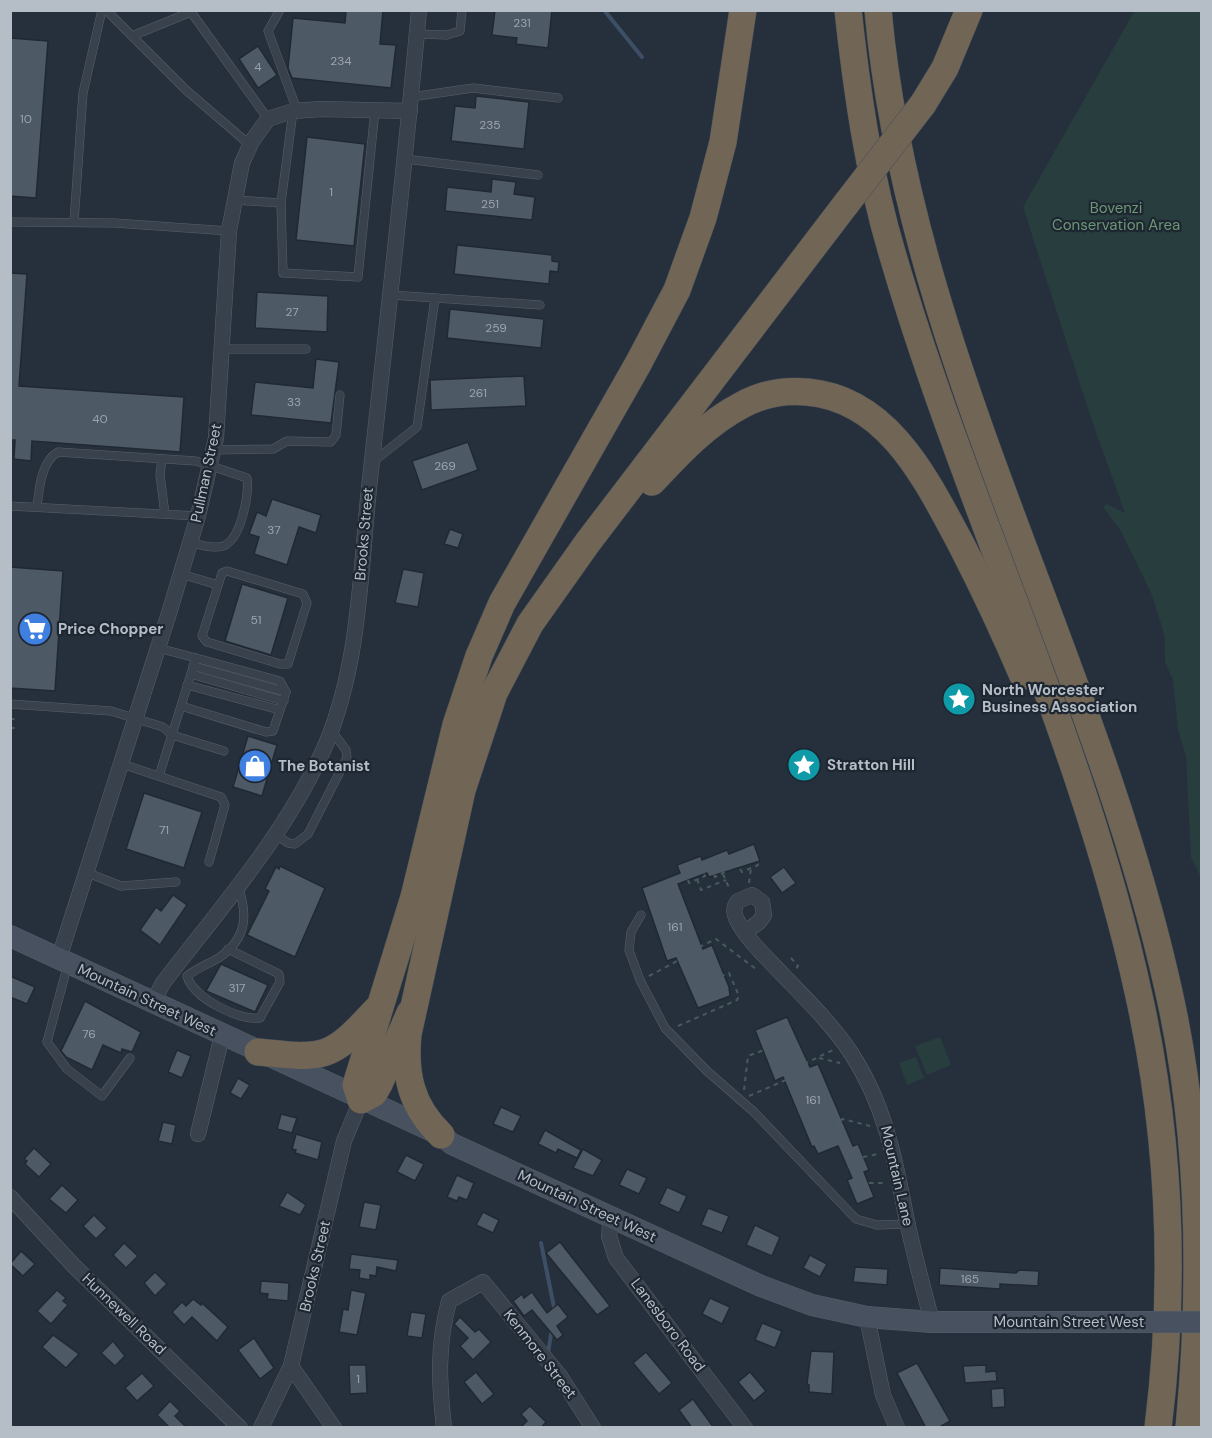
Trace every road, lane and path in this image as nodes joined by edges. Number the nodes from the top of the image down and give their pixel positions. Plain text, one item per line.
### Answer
1 (104, 10) edge
2 (280, 10) edge
3 (419, 10) edge
4 (462, 10) edge
5 (743, 10) edge
6 (848, 10) edge
7 (878, 10) edge
8 (969, 10) edge
9 (417, 34) junction
10 (132, 36) junction
11 (558, 98) dead end
12 (410, 104) junction
13 (375, 110) junction
14 (295, 111) junction
15 (268, 120) junction
16 (250, 145) junction
17 (405, 159) junction
18 (538, 175) dead end
19 (235, 200) junction
20 (281, 203) junction
21 (10, 222) edge
22 (74, 222) junction
23 (229, 231) junction
24 (391, 295) junction
25 (435, 298) junction
26 (540, 305) dead end
27 (222, 349) junction
28 (306, 349) dead end
29 (340, 395) dead end
30 (214, 450) junction
31 (162, 459) junction
32 (372, 463) junction
33 (210, 467) junction
34 (10, 506) edge
35 (37, 507) junction
36 (165, 514) junction
37 (198, 516) junction
38 (190, 542) junction
39 (588, 542) junction
40 (181, 574) junction
41 (218, 585) junction
42 (158, 648) junction
43 (193, 666) junction
44 (187, 685) junction
45 (284, 701) junction
46 (10, 704) edge
47 (181, 706) junction
48 (280, 710) junction
49 (137, 718) junction
50 (10, 719) edge
51 (18, 719) dead end
52 (10, 728) edge
53 (17, 728) dead end
54 (331, 730) junction
55 (172, 735) junction
56 (224, 751) dead end
57 (123, 764) junction
58 (1075, 770) junction
59 (159, 776) junction
60 (274, 834) junction
61 (209, 862) dead end
62 (757, 862) dead end
63 (730, 869) dead end
64 (740, 869) dead end
65 (88, 873) junction
66 (704, 874) dead end
67 (723, 874) junction
68 (714, 875) dead end
69 (697, 879) junction
70 (688, 880) dead end
71 (726, 880) junction
72 (176, 882) dead end
73 (237, 885) junction
74 (738, 901) junction
75 (641, 915) dead end
76 (745, 932) junction
77 (10, 936) edge
78 (699, 947) dead end
79 (228, 949) junction
80 (791, 958) dead end
81 (681, 959) dead end
82 (64, 961) junction
83 (764, 974) dead end
84 (794, 974) dead end
85 (716, 978) dead end
86 (640, 980) junction
87 (153, 1002) junction
88 (381, 1005) junction
89 (410, 1013) junction
90 (667, 1030) junction
91 (222, 1035) junction
92 (764, 1050) dead end
93 (831, 1051) dead end
94 (258, 1053) junction
95 (130, 1058) dead end
96 (818, 1058) junction
97 (854, 1058) junction
98 (804, 1064) dead end
99 (788, 1079) dead end
100 (361, 1100) junction
101 (832, 1124) dead end
102 (886, 1128) junction
103 (198, 1134) dead end
104 (441, 1136) junction
105 (10, 1197) edge
106 (611, 1216) junction
107 (908, 1224) junction
108 (867, 1317) junction
109 (932, 1322) junction
110 (1202, 1322) edge
111 (291, 1366) junction
112 (240, 1428) edge
113 (261, 1428) edge
114 (334, 1428) edge
115 (444, 1428) edge
116 (593, 1428) edge
117 (745, 1428) edge
118 (897, 1428) edge
119 (1158, 1428) edge
120 (1189, 1428) edge

1 - 10 lane
1 - 22 lane
2 - 14 lane
3 - 9 street, Brooks Street
4 - 9 lane
5 - 88 highway
6 - 58 highway
7 - 120 highway
8 - 39 highway, bridge
9 - 12 street, Brooks Street
10 - 15 lane
10 - 16 lane
11 - 12 lane
12 - 13 street
12 - 17 street, Brooks Street
13 - 14 street
13 - 20 lane
14 - 15 street
14 - 20 lane
15 - 16 street, Pullman Street
16 - 19 street, Pullman Street
17 - 18 lane
17 - 24 street, Brooks Street
19 - 20 lane
19 - 23 street, Pullman Street
21 - 22 lane
22 - 23 lane
23 - 27 street, Pullman Street
24 - 25 lane
24 - 32 street, Brooks Street
25 - 26 lane
25 - 32 lane
27 - 28 lane
27 - 30 street, Pullman Street
29 - 30 lane
30 - 33 street, Pullman Street
31 - 33 lane
31 - 35 lane
31 - 36 lane
32 - 54 street, Brooks Street
33 - 37 street, Pullman Street
33 - 38 lane
34 - 35 lane
35 - 36 lane
36 - 37 lane
37 - 38 street, Pullman Street
38 - 40 street, Pullman Street
39 - 58 highway
39 - 89 highway
40 - 41 lane
40 - 42 street, Pullman Street
41 - 41 lane
42 - 43 lane
42 - 49 street, Pullman Street
43 - 44 lane
43 - 45 lane
43 - 45 lane
44 - 47 lane
44 - 48 lane
45 - 48 lane
46 - 49 lane
47 - 48 lane
47 - 55 lane
49 - 55 lane
49 - 57 street, Pullman Street
50 - 51 path
52 - 53 path
54 - 60 street, Brooks Street
54 - 60 lane
55 - 56 lane
55 - 59 lane
57 - 59 lane
57 - 65 street, Pullman Street
58 - 119 highway
59 - 61 lane
60 - 73 street, Brooks Street
62 - 64 path
63 - 67 path
65 - 72 lane
65 - 82 street, Pullman Street
66 - 69 path
67 - 68 path
67 - 71 path
69 - 70 path
69 - 71 path
71 - 74 path
73 - 79 lane
73 - 87 street, Brooks Street
74 - 76 street, Mountain Lane
74 - 76 street
75 - 86 lane
76 - 97 street, Mountain Lane
77 - 82 main road, Mountain Street West
78 - 83 path
79 - 79 lane
80 - 84 path
81 - 86 path
82 - 87 main road, Mountain Street West
82 - 95 lane
85 - 90 path
86 - 90 lane
87 - 91 main road, Mountain Street West
88 - 94 highway
88 - 100 highway
89 - 100 highway
89 - 104 highway
90 - 107 lane
91 - 94 main road, Mountain Street West
91 - 103 street
92 - 99 path
93 - 96 path
94 - 100 main road, Mountain Street West
96 - 97 path
96 - 98 path
97 - 102 street, Mountain Lane
100 - 104 main road, Mountain Street West
100 - 111 street, Brooks Street
101 - 102 path
102 - 107 street, Mountain Lane
104 - 106 main road, Mountain Street West
105 - 112 street, Hunnewell Road
106 - 108 main road, Mountain Street West
106 - 117 street, Lanesboro Road
107 - 109 street, Mountain Lane
108 - 109 main road, Mountain Street West
108 - 118 street
109 - 110 main road, Mountain Street West, bridge
111 - 113 street, Brooks Street
111 - 114 street
115 - 116 street, Kenmore Street

